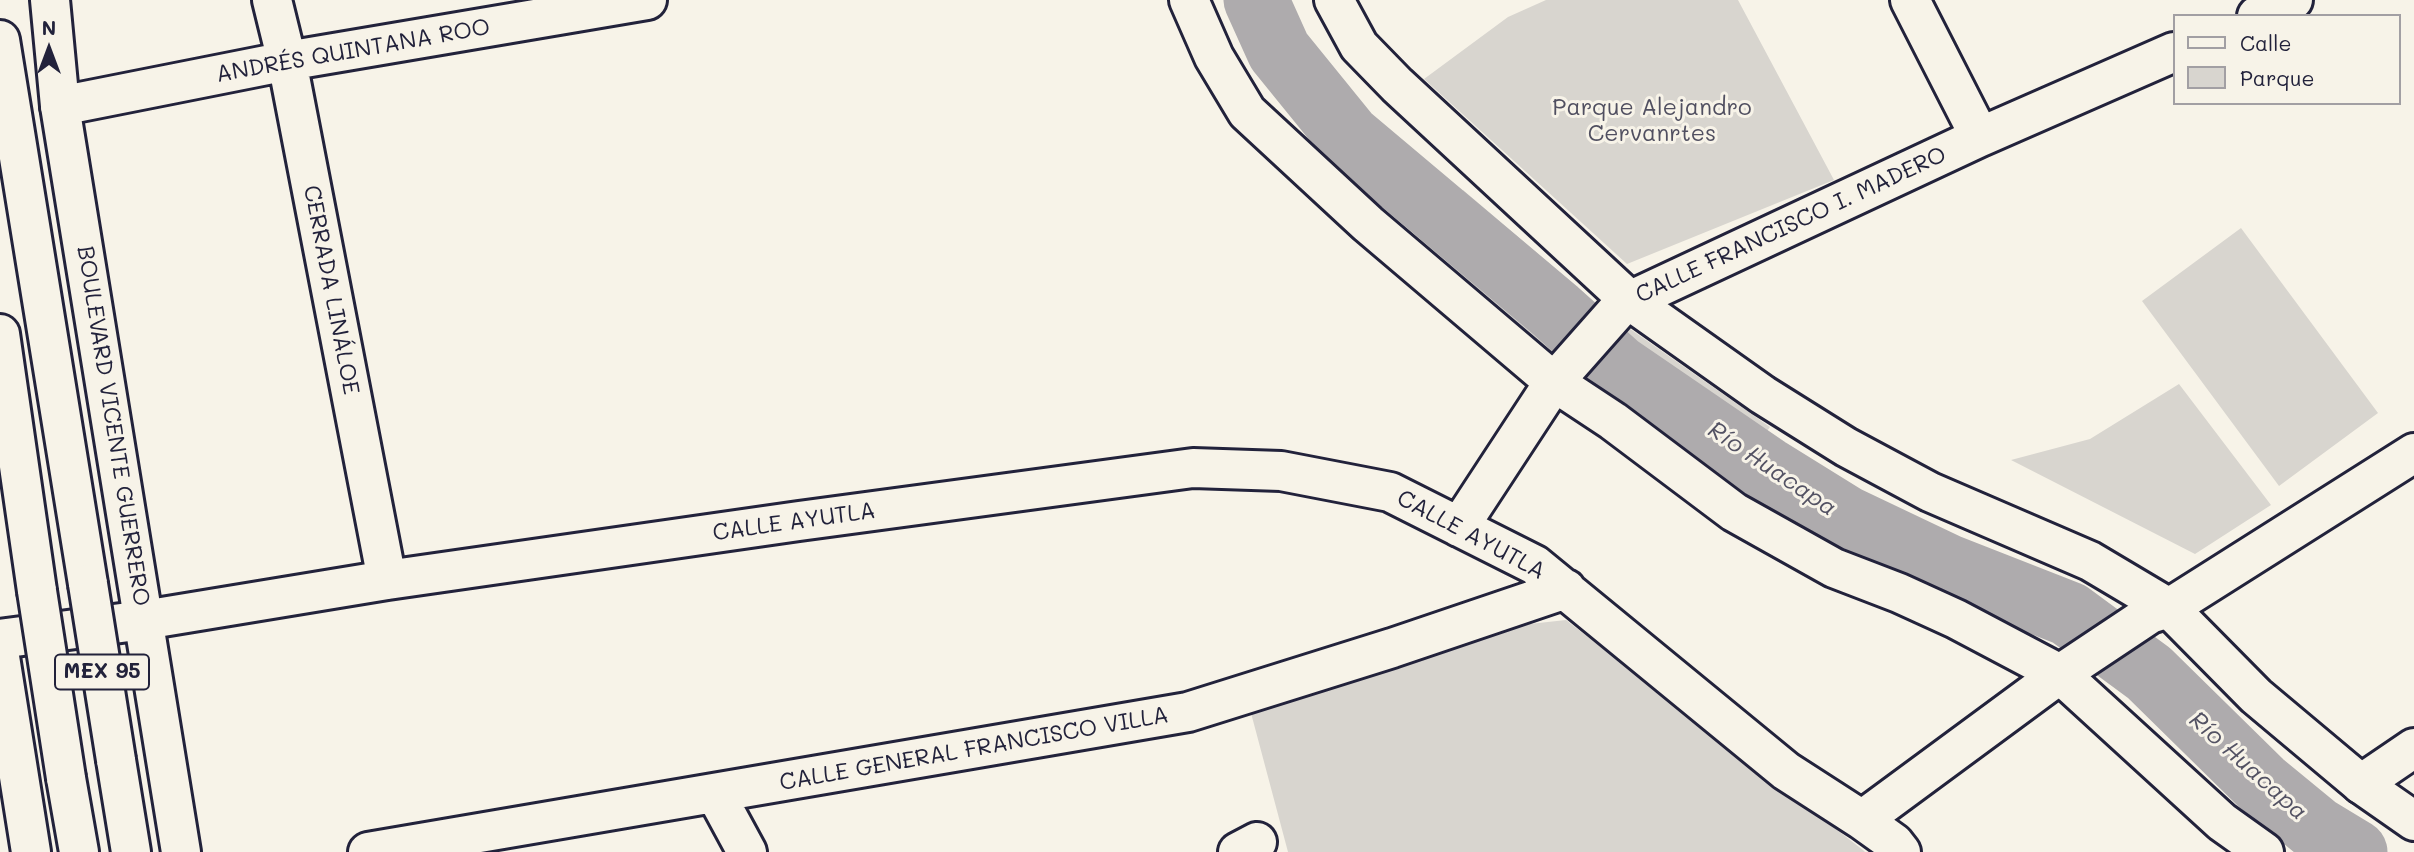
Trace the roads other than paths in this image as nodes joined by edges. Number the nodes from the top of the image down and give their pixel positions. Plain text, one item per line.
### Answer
1 (50, 0) edge
2 (272, 0) edge
3 (647, 0) edge
4 (1189, 0) edge
5 (1334, 0) edge
6 (1910, 0) edge
7 (2292, 0) edge
8 (2260, 14) edge
9 (0, 40) edge
10 (2172, 53) edge
11 (287, 61) junction
12 (60, 106) junction
13 (1980, 136) junction
14 (1626, 302) junction
15 (0, 334) edge
16 (1561, 374) junction
17 (2414, 453) edge
18 (1459, 527) junction
19 (387, 580) junction
20 (1566, 589) junction
21 (2160, 611) junction
22 (144, 620) junction
23 (0, 639) edge
24 (0, 657) edge
25 (2067, 670) junction
26 (2414, 748) edge
27 (2361, 785) junction
28 (715, 793) junction
29 (1862, 820) junction
30 (2414, 821) edge
31 (31, 852) edge
32 (79, 852) edge
33 (131, 852) edge
34 (181, 852) edge
35 (368, 852) edge
36 (747, 852) edge
37 (1902, 852) edge
38 (2264, 852) edge

1 - 12 main road, BOULEVARD VICENTE GUERRERO
2 - 11 main road, CERRADA LINÁLOE
3 - 11 main road, ANDRÉS QUINTANA ROO
4 - 16 main road
5 - 14 main road
6 - 13 main road
7 - 8 main road
9 - 33 main road, MEX 95, bridge
10 - 13 main road, CALLE FRANCISCO I. MADERO
11 - 12 main road, ANDRÉS QUINTANA ROO
11 - 19 main road, CERRADA LINÁLOE
12 - 22 main road, BOULEVARD VICENTE GUERRERO
13 - 14 main road, CALLE FRANCISCO I. MADERO
14 - 16 main road, CALLE FRANCISCO I. MADERO
14 - 21 main road
15 - 32 main road, MEX 95, bridge
16 - 18 main road, CALLE FRANCISCO I. MADERO
16 - 25 main road
17 - 21 main road
18 - 19 main road, CALLE AYUTLA
18 - 20 main road, CALLE AYUTLA
19 - 22 main road, CALLE AYUTLA
20 - 28 main road, CALLE GENERAL FRANCISCO VILLA
20 - 29 main road, CALLE AYUTLA
21 - 25 main road
21 - 27 main road
22 - 23 main road, CALLE AYUTLA
22 - 34 main road, BOULEVARD VICENTE GUERRERO
24 - 31 main road
25 - 29 main road
25 - 38 main road
26 - 27 main road
27 - 30 main road
28 - 35 main road, CALLE GENERAL FRANCISCO VILLA
28 - 36 main road
29 - 37 main road, CALLE AYUTLA

